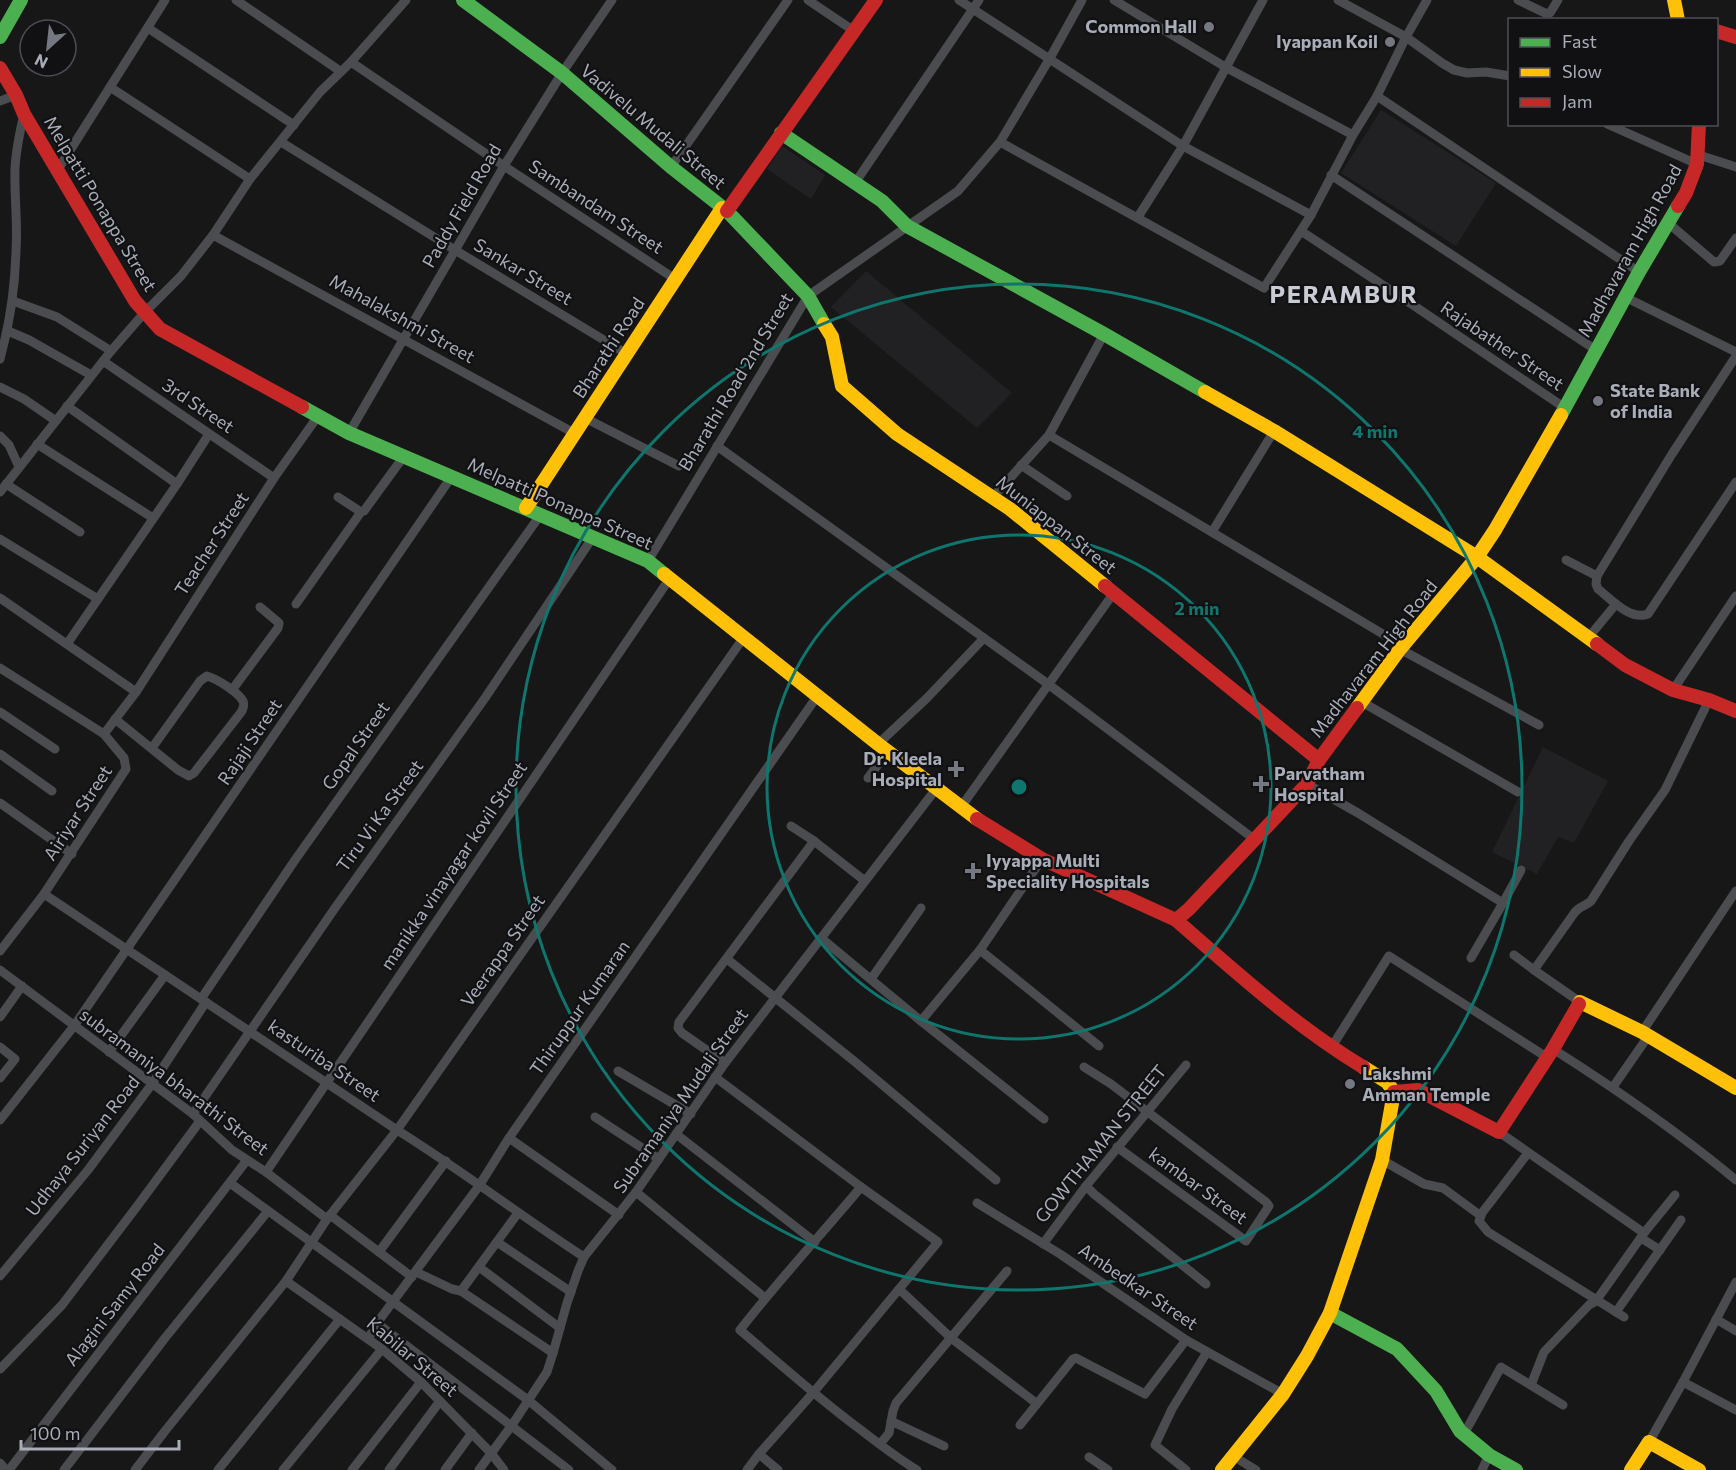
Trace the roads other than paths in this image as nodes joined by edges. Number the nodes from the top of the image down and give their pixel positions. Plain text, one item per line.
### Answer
1 (21, 0) edge
2 (165, 0) edge
3 (236, 0) edge
4 (406, 0) edge
5 (463, 0) edge
6 (612, 0) edge
7 (788, 0) edge
8 (808, 0) edge
9 (876, 0) edge
10 (959, 0) edge
11 (979, 0) edge
12 (1082, 0) edge
13 (1114, 0) edge
14 (1263, 0) edge
15 (1338, 0) edge
16 (1427, 0) edge
17 (1518, 0) edge
18 (1558, 0) edge
19 (1674, 0) edge
20 (973, 10) junction
21 (1678, 18) edge
22 (148, 28) junction
23 (854, 32) junction
24 (1718, 32) edge
25 (0, 37) edge
26 (1406, 37) junction
27 (1736, 37) edge
28 (1050, 58) junction
29 (351, 62) junction
30 (0, 68) edge
31 (1227, 68) junction
32 (340, 71) junction
33 (562, 73) junction
34 (1508, 76) edge
35 (110, 87) junction
36 (16, 95) junction
37 (1377, 96) junction
38 (0, 101) edge
39 (24, 114) junction
40 (294, 125) junction
41 (1612, 126) edge
42 (1699, 126) edge
43 (782, 133) junction
44 (1353, 135) junction
45 (281, 142) junction
46 (1000, 142) junction
47 (1183, 146) junction
48 (1698, 160) junction
49 (504, 166) junction
50 (671, 167) junction
51 (1736, 167) edge
52 (57, 171) junction
53 (1331, 175) junction
54 (250, 179) junction
55 (855, 183) junction
56 (724, 209) junction
57 (1311, 215) junction
58 (1138, 217) junction
59 (1667, 222) junction
60 (907, 226) junction
61 (1301, 231) junction
62 (213, 235) junction
63 (1736, 238) edge
64 (455, 250) junction
65 (1639, 272) junction
66 (675, 279) junction
67 (808, 296) junction
68 (1624, 297) junction
69 (13, 302) junction
70 (145, 312) junction
71 (8, 331) junction
72 (1104, 334) junction
73 (404, 338) junction
74 (1596, 350) junction
75 (111, 351) junction
76 (627, 354) junction
77 (1736, 354) edge
78 (0, 359) edge
79 (103, 361) junction
80 (91, 375) junction
81 (0, 387) edge
82 (67, 406) junction
83 (1565, 408) junction
84 (318, 416) junction
85 (585, 418) junction
86 (56, 420) junction
87 (1274, 431) junction
88 (349, 433) junction
89 (574, 433) junction
90 (209, 434) junction
91 (1049, 435) junction
92 (0, 436) edge
93 (37, 444) junction
94 (717, 446) junction
95 (404, 456) junction
96 (1021, 465) junction
97 (679, 466) dead end
98 (19, 467) junction
99 (452, 477) junction
100 (274, 478) junction
101 (1736, 482) edge
102 (177, 484) junction
103 (3, 488) edge
104 (1067, 496) dead end
105 (338, 497) dead end
106 (993, 497) junction
107 (526, 508) junction
108 (361, 512) junction
109 (541, 514) junction
110 (153, 518) junction
111 (80, 532) dead end
112 (1212, 532) junction
113 (593, 537) junction
114 (0, 539) edge
115 (1478, 557) junction
116 (1566, 560) dead end
117 (648, 561) junction
118 (1597, 576) junction
119 (670, 578) junction
120 (1113, 594) junction
121 (1736, 596) edge
122 (0, 598) edge
123 (98, 599) junction
124 (296, 604) dead end
125 (1616, 604) junction
126 (260, 607) dead end
127 (744, 637) junction
128 (984, 638) junction
129 (1588, 638) junction
130 (67, 644) junction
131 (1401, 647) junction
132 (0, 668) edge
133 (1048, 684) junction
134 (231, 690) junction
135 (1673, 690) junction
136 (136, 692) junction
137 (818, 695) junction
138 (1709, 700) junction
139 (1362, 702) junction
140 (1736, 711) edge
141 (0, 712) edge
142 (115, 719) junction
143 (1539, 725) dead end
144 (104, 734) junction
145 (152, 748) junction
146 (883, 748) junction
147 (55, 749) dead end
148 (0, 754) edge
149 (1319, 760) junction
150 (868, 778) dead end
151 (1307, 784) junction
152 (936, 789) junction
153 (52, 791) dead end
154 (1518, 792) dead end
155 (0, 803) edge
156 (962, 807) junction
157 (791, 826) dead end
158 (1254, 839) junction
159 (814, 841) junction
160 (72, 854) junction
161 (1042, 859) junction
162 (1521, 870) dead end
163 (865, 881) junction
164 (1736, 891) edge
165 (44, 894) junction
166 (1503, 903) junction
167 (921, 908) dead end
168 (1176, 920) junction
169 (821, 938) junction
170 (127, 950) junction
171 (0, 951) edge
172 (980, 951) junction
173 (1514, 955) dead end
174 (1471, 958) dead end
175 (727, 959) junction
176 (0, 970) edge
177 (1534, 970) junction
178 (165, 975) junction
179 (871, 979) junction
180 (22, 986) junction
181 (775, 998) junction
182 (204, 1000) junction
183 (1581, 1002) junction
184 (0, 1017) edge
185 (921, 1021) junction
186 (74, 1026) junction
187 (251, 1032) junction
188 (1645, 1034) junction
189 (1098, 1046) dead end
190 (0, 1047) edge
191 (1331, 1048) junction
192 (109, 1052) junction
193 (1550, 1053) junction
194 (725, 1064) junction
195 (1186, 1065) dead end
196 (1084, 1067) dead end
197 (618, 1071) dead end
198 (715, 1077) junction
199 (0, 1078) edge
200 (327, 1083) junction
201 (152, 1084) junction
202 (1613, 1087) junction
203 (1736, 1088) edge
204 (1394, 1092) junction
205 (1147, 1111) junction
206 (691, 1114) junction
207 (595, 1117) dead end
208 (197, 1118) junction
209 (1044, 1119) dead end
210 (0, 1120) edge
211 (397, 1130) junction
212 (1499, 1132) junction
213 (676, 1134) junction
214 (509, 1138) junction
215 (1117, 1147) junction
216 (1528, 1154) junction
217 (659, 1159) junction
218 (247, 1160) junction
219 (446, 1161) junction
220 (1382, 1161) junction
221 (266, 1173) junction
222 (996, 1180) dead end
223 (1736, 1180) edge
224 (230, 1183) junction
225 (479, 1186) junction
226 (1086, 1186) junction
227 (861, 1187) junction
228 (636, 1192) junction
229 (1675, 1195) dead end
230 (977, 1203) dead end
231 (268, 1211) junction
232 (518, 1213) junction
233 (619, 1215) junction
234 (1481, 1216) junction
235 (329, 1217) junction
236 (1681, 1220) dead end
237 (1642, 1236) junction
238 (311, 1242) junction
239 (497, 1242) junction
240 (815, 1242) junction
241 (1043, 1244) junction
242 (1660, 1250) junction
243 (379, 1252) junction
244 (584, 1257) junction
245 (479, 1267) junction
246 (1007, 1271) dead end
247 (413, 1275) junction
248 (0, 1276) edge
249 (286, 1281) junction
250 (1736, 1282) edge
251 (1206, 1284) dead end
252 (899, 1289) junction
253 (461, 1291) junction
254 (571, 1292) junction
255 (765, 1298) junction
256 (1596, 1301) junction
257 (393, 1302) junction
258 (1330, 1313) junction
259 (340, 1318) junction
260 (1716, 1319) junction
261 (377, 1323) junction
262 (560, 1328) junction
263 (1736, 1331) edge
264 (951, 1338) junction
265 (368, 1339) junction
266 (1186, 1340) junction
267 (382, 1349) junction
268 (1207, 1352) junction
269 (553, 1353) junction
270 (0, 1369) edge
271 (421, 1382) junction
272 (1683, 1382) junction
273 (1531, 1385) junction
274 (813, 1393) junction
275 (1283, 1394) junction
276 (528, 1400) junction
277 (440, 1401) junction
278 (1036, 1403) junction
279 (1563, 1405) dead end
280 (1736, 1410) edge
281 (891, 1422) junction
282 (512, 1425) junction
283 (1020, 1425) dead end
284 (472, 1433) junction
285 (1464, 1434) junction
286 (1649, 1442) junction
287 (880, 1444) junction
288 (944, 1446) dead end
289 (491, 1453) junction
290 (759, 1454) junction
291 (1489, 1455) junction
292 (1233, 1456) junction
293 (1089, 1457) dead end
294 (0, 1463) edge
295 (7, 1470) edge
296 (64, 1470) edge
297 (135, 1470) edge
298 (218, 1470) edge
299 (283, 1470) edge
300 (352, 1470) edge
301 (389, 1470) edge
302 (445, 1470) edge
303 (479, 1470) edge
304 (504, 1470) edge
305 (569, 1470) edge
306 (612, 1470) edge
307 (747, 1470) edge
308 (778, 1470) edge
309 (917, 1470) edge
310 (1108, 1470) edge
311 (1186, 1470) edge
312 (1222, 1470) edge
313 (1256, 1470) edge
314 (1482, 1470) edge
315 (1516, 1470) edge
316 (1631, 1470) edge
317 (1699, 1470) edge

1 - 25 street
2 - 22 street
3 - 32 street
4 - 29 street
5 - 33 street, Vadivelu Mudali Street
6 - 33 street, Paddy Field Road
7 - 50 street
8 - 23 street
9 - 23 street, Bharathi Road
10 - 20 street
11 - 20 street
12 - 28 street, Bharathi Road 2nd Street
13 - 31 street
14 - 31 street
15 - 26 street
16 - 26 street
17 - 18 street
19 - 21 street
20 - 28 street
20 - 55 street
22 - 35 street
22 - 40 street
23 - 43 street, Bharathi Road
24 - 27 street
26 - 34 street
26 - 37 street
28 - 46 street, Bharathi Road 2nd Street
28 - 47 street
29 - 32 street
29 - 49 street, Sambandam Street
30 - 36 street, Melpatti Ponappa Street
31 - 44 street
31 - 47 street
32 - 40 street
33 - 49 street, Paddy Field Road
33 - 50 street, Vadivelu Mudali Street
35 - 52 street
35 - 54 street
36 - 38 street
36 - 39 street, Melpatti Ponappa Street
37 - 44 street
37 - 65 street
39 - 52 street, Melpatti Ponappa Street
39 - 69 street
40 - 45 street
41 - 48 street
42 - 48 street, Madhavaram High Road
43 - 55 street
43 - 56 street, Bharathi Road
44 - 53 street
45 - 54 street
45 - 64 street, Sankar Street
46 - 58 street
46 - 60 street, Bharathi Road 2nd Street
47 - 57 street
47 - 58 street
48 - 51 street
48 - 59 street, Madhavaram High Road
49 - 64 street, Paddy Field Road
49 - 66 street, Sambandam Street
50 - 56 street, Vadivelu Mudali Street
52 - 70 street, Melpatti Ponappa Street
53 - 57 street
53 - 74 street
54 - 62 street
55 - 60 street
56 - 66 street, Bharathi Road
56 - 67 street, Vadivelu Mudali Street
57 - 61 street
58 - 61 street
59 - 63 street
59 - 65 street, Madhavaram High Road
60 - 67 street, Bharathi Road 2nd Street
60 - 72 street
61 - 83 street, Rajabather Street
62 - 70 street
62 - 73 street, Mahalakshmi Street
64 - 73 street, Paddy Field Road
64 - 76 street, Sankar Street
65 - 68 street, Madhavaram High Road
66 - 76 street, Bharathi Road
67 - 94 street, Bharathi Road 2nd Street
67 - 106 street, Muniappan Street
68 - 74 street, Madhavaram High Road
68 - 77 street
69 - 71 street
69 - 75 street
70 - 75 street
70 - 84 street, Melpatti Ponappa Street
71 - 78 street
71 - 80 street
72 - 87 street
72 - 91 street
73 - 88 street, Paddy Field Road
73 - 89 street, Mahalakshmi Street
74 - 83 street, Madhavaram High Road
75 - 79 street
76 - 85 street, Bharathi Road
77 - 118 street
79 - 80 street
79 - 90 street, 3rd Street
80 - 82 street
81 - 86 street
82 - 86 street
82 - 102 street
83 - 115 street, Madhavaram High Road
84 - 88 street, Melpatti Ponappa Street
84 - 100 street, Teacher Street
85 - 89 street, Bharathi Road
85 - 97 street
86 - 93 street
87 - 112 street
87 - 115 street
88 - 95 street, Melpatti Ponappa Street
89 - 107 street, Bharathi Road
90 - 100 street, 3rd Street
90 - 102 street
91 - 96 street
91 - 112 street
92 - 98 street
93 - 98 street
93 - 110 street
94 - 117 street, Bharathi Road 2nd Street
94 - 128 street
95 - 99 street, Melpatti Ponappa Street
95 - 108 street
96 - 104 street
96 - 106 street
98 - 103 street
99 - 107 street, Melpatti Ponappa Street
99 - 170 street, Rajaji Street
100 - 136 street, Teacher Street
101 - 125 street
102 - 110 street
103 - 111 street
105 - 108 street
106 - 120 street, Muniappan Street
107 - 109 street, Melpatti Ponappa Street
108 - 124 street
109 - 113 street, Melpatti Ponappa Street
109 - 182 street, Gopal Street
110 - 123 street
112 - 131 street
113 - 117 street, Melpatti Ponappa Street
113 - 187 street, Tiru Vi Ka Street
114 - 123 street
115 - 129 street
115 - 131 street, Madhavaram High Road
116 - 118 street
117 - 119 street, Melpatti Ponappa Street
118 - 125 street
119 - 127 street, Melpatti Ponappa Street
119 - 200 street, manikka vinayagar kovil Street
120 - 133 street
120 - 149 street, Muniappan Street
121 - 135 street
122 - 130 street
123 - 130 street
125 - 129 street
126 - 134 street
127 - 137 street, Melpatti Ponappa Street
127 - 211 street, Veerappa Street
128 - 133 street
128 - 146 street
129 - 135 street
130 - 136 street
131 - 139 street, Madhavaram High Road
131 - 143 street
132 - 144 street
133 - 156 street
133 - 158 street
134 - 145 street
134 - 145 street
135 - 138 street
136 - 142 street
137 - 146 street, Melpatti Ponappa Street
137 - 214 street, Thiruppur Kumaran
138 - 140 street
138 - 177 street
139 - 149 street, Madhavaram High Road
139 - 154 street
141 - 147 street
142 - 144 street
142 - 145 street
144 - 160 street, Airiyar Street
146 - 150 street
146 - 152 street, Melpatti Ponappa Street
148 - 153 street
149 - 151 street, Madhavaram High Road
151 - 158 street, Madhavaram High Road
151 - 166 street
152 - 156 street, Melpatti Ponappa Street
152 - 163 street, Subramaniya Mudali Street
155 - 160 street
156 - 161 street, Melpatti Ponappa Street
157 - 159 street
158 - 168 street, Madhavaram High Road
159 - 163 street
159 - 175 street
160 - 165 street, Airiyar Street
161 - 168 street, Melpatti Ponappa Street
161 - 172 street
162 - 166 street
163 - 169 street, Subramaniya Mudali Street
164 - 188 street
165 - 170 street, kasturiba Street
165 - 171 street, Airiyar Street
166 - 174 street
167 - 179 street
168 - 191 street
169 - 179 street
169 - 181 street, Subramaniya Mudali Street
170 - 178 street, kasturiba Street
170 - 186 street, Rajaji Street
172 - 185 street
172 - 189 street
173 - 177 street
175 - 181 street
175 - 194 street
176 - 180 street, subramaniya bharathi Street
177 - 183 street
178 - 182 street, kasturiba Street
178 - 192 street
179 - 185 street
180 - 184 street
180 - 186 street, subramaniya bharathi Street
181 - 194 street, Subramaniya Mudali Street
181 - 222 street
182 - 187 street, kasturiba Street
182 - 201 street, Udhaya Suriyan Road
183 - 188 street
183 - 193 street
185 - 209 street
186 - 192 street, subramaniya bharathi Street
186 - 210 street, Rajaji Street
187 - 200 street, kasturiba Street
187 - 208 street, Tiru Vi Ka Street
188 - 202 street
188 - 203 street
190 - 199 street
191 - 193 street
191 - 204 street
192 - 201 street, subramaniya bharathi Street
193 - 202 street
193 - 212 street
194 - 198 street, Subramaniya Mudali Street
195 - 205 street, GOWTHAMAN STREET
196 - 205 street
197 - 206 street
198 - 206 street, Subramaniya Mudali Street
198 - 227 street
200 - 211 street, kasturiba Street
200 - 221 street, manikka vinayagar kovil Street
201 - 208 street, subramaniya bharathi Street
201 - 248 street, Udhaya Suriyan Road
202 - 223 street
204 - 212 street
204 - 220 street
205 - 215 street, GOWTHAMAN STREET
205 - 215 street, kambar Street
206 - 213 street, Subramaniya Mudali Street
207 - 217 street
208 - 218 street, subramaniya bharathi Street
208 - 270 street, Tiru Vi Ka Street
211 - 219 street, kasturiba Street
211 - 235 street, Veerappa Street
212 - 216 street
213 - 217 street, Subramaniya Mudali Street
213 - 240 street
214 - 225 street, Thiruppur Kumaran
214 - 233 street
215 - 226 street, GOWTHAMAN STREET
216 - 234 street
216 - 237 street
217 - 228 street, Subramaniya Mudali Street
218 - 221 street, subramaniya bharathi Street
218 - 224 street, Alagini Samy Road
219 - 225 street, kasturiba Street
219 - 243 street
220 - 234 street
220 - 258 street
221 - 235 street, subramaniya bharathi Street
224 - 231 street
224 - 295 street, Alagini Samy Road
225 - 232 street, kasturiba Street
225 - 247 street, Thiruppur Kumaran
226 - 241 street, GOWTHAMAN STREET
226 - 251 street
227 - 240 street
227 - 252 street
228 - 233 street, Subramaniya Mudali Street
228 - 255 street
229 - 237 street
230 - 241 street, Ambedkar Street
231 - 238 street
231 - 296 street
232 - 239 street
232 - 244 street, kasturiba Street
233 - 244 street, Subramaniya Mudali Street
234 - 256 street
235 - 238 street, Veerappa Street
235 - 243 street, subramaniya bharathi Street
236 - 242 street
237 - 242 street
237 - 256 street
238 - 249 street, Veerappa Street
238 - 257 street
239 - 245 street
239 - 254 street
240 - 255 street
241 - 266 street, Ambedkar Street
242 - 256 street
243 - 247 street, subramaniya bharathi Street
244 - 254 street, Subramaniya Mudali Street
245 - 253 street
245 - 262 street
246 - 264 street
247 - 253 street, subramaniya bharathi Street
247 - 257 street, Thiruppur Kumaran
249 - 259 street, Kabilar Street
249 - 297 street, Veerappa Street
250 - 260 street
252 - 264 street
252 - 274 street
253 - 269 street, subramaniya bharathi Street
254 - 262 street, Subramaniya Mudali Street
255 - 274 street
256 - 273 street
257 - 261 street, Thiruppur Kumaran
257 - 276 street
258 - 275 street
258 - 285 street
259 - 265 street, Kabilar Street
259 - 298 street
260 - 263 street
260 - 272 street
261 - 265 street, Thiruppur Kumaran
261 - 282 street
262 - 269 street, Subramaniya Mudali Street
264 - 278 street
264 - 281 street
265 - 267 street, Kabilar Street
266 - 268 street, Ambedkar Street
266 - 278 street
267 - 271 street, Kabilar Street
267 - 299 street
268 - 275 street, Ambedkar Street
268 - 311 street
269 - 276 street, Subramaniya Mudali Street
271 - 277 street, Kabilar Street
271 - 300 street
272 - 280 street
272 - 286 street
273 - 279 street
273 - 285 street
274 - 287 street
274 - 290 street
275 - 292 street
276 - 282 street, Subramaniya Mudali Street
276 - 306 street
277 - 284 street, Kabilar Street
277 - 301 street
278 - 283 street
281 - 287 street
281 - 288 street
282 - 289 street, Subramaniya Mudali Street
282 - 305 street
284 - 289 street, Kabilar Street
284 - 302 street
285 - 291 street
286 - 316 street
286 - 317 street
287 - 309 street
289 - 303 street, Subramaniya Mudali Street
289 - 304 street, Kabilar Street
290 - 307 street
290 - 308 street
291 - 314 street
291 - 315 street
292 - 312 street
292 - 313 street
293 - 310 street
294 - 295 street

